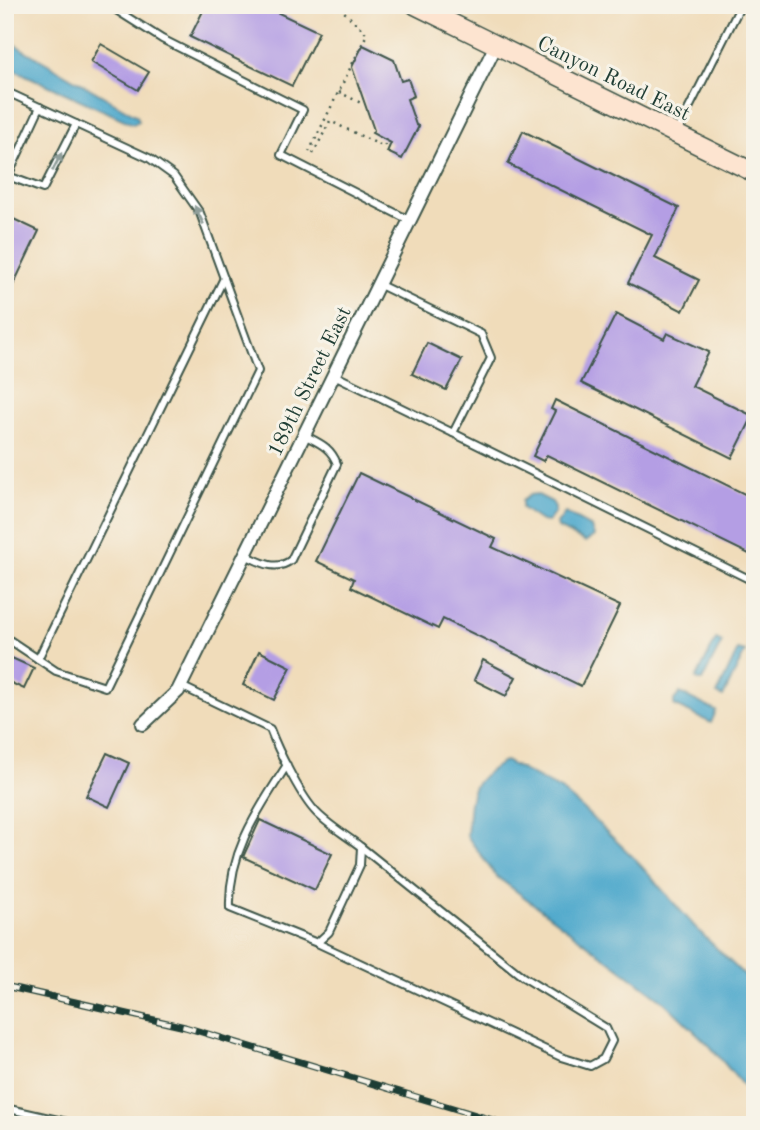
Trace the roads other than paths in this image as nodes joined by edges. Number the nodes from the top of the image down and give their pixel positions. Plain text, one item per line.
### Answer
1 (415, 5) edge
2 (741, 5) edge
3 (113, 8) dead end
4 (496, 45) junction
5 (5, 91) edge
6 (40, 107) junction
7 (76, 124) junction
8 (676, 134) junction
9 (755, 173) edge
10 (410, 220) junction
11 (224, 278) junction
12 (378, 284) junction
13 (334, 375) junction
14 (453, 433) junction
15 (304, 435) junction
16 (245, 555) junction
17 (755, 582) edge
18 (5, 637) edge
19 (38, 659) junction
20 (181, 686) junction
21 (143, 724) dead end
22 (287, 765) junction
23 (361, 847) junction
24 (317, 943) junction
25 (5, 1108) edge
26 (80, 1125) edge

1 - 4 main road, Canyon Road East
2 - 8 lane
3 - 10 lane
4 - 8 main road, Canyon Road East
4 - 10 street, 189th Street East
5 - 6 lane
6 - 7 lane
6 -> 7 lane
11 -> 7 lane
8 - 9 main road, Canyon Road East
10 - 12 street, 189th Street East
11 - 19 lane
11 - 19 lane
12 - 13 street, 189th Street East
12 - 14 lane
13 - 14 lane
13 - 15 street, 189th Street East
14 - 17 lane
15 - 16 street, 189th Street East
15 - 16 lane
16 - 20 street, 189th Street East
18 - 19 lane
20 - 21 street, 189th Street East
20 - 22 lane
22 - 23 lane
22 - 24 lane
23 - 24 lane
23 - 24 lane
25 - 26 lane

